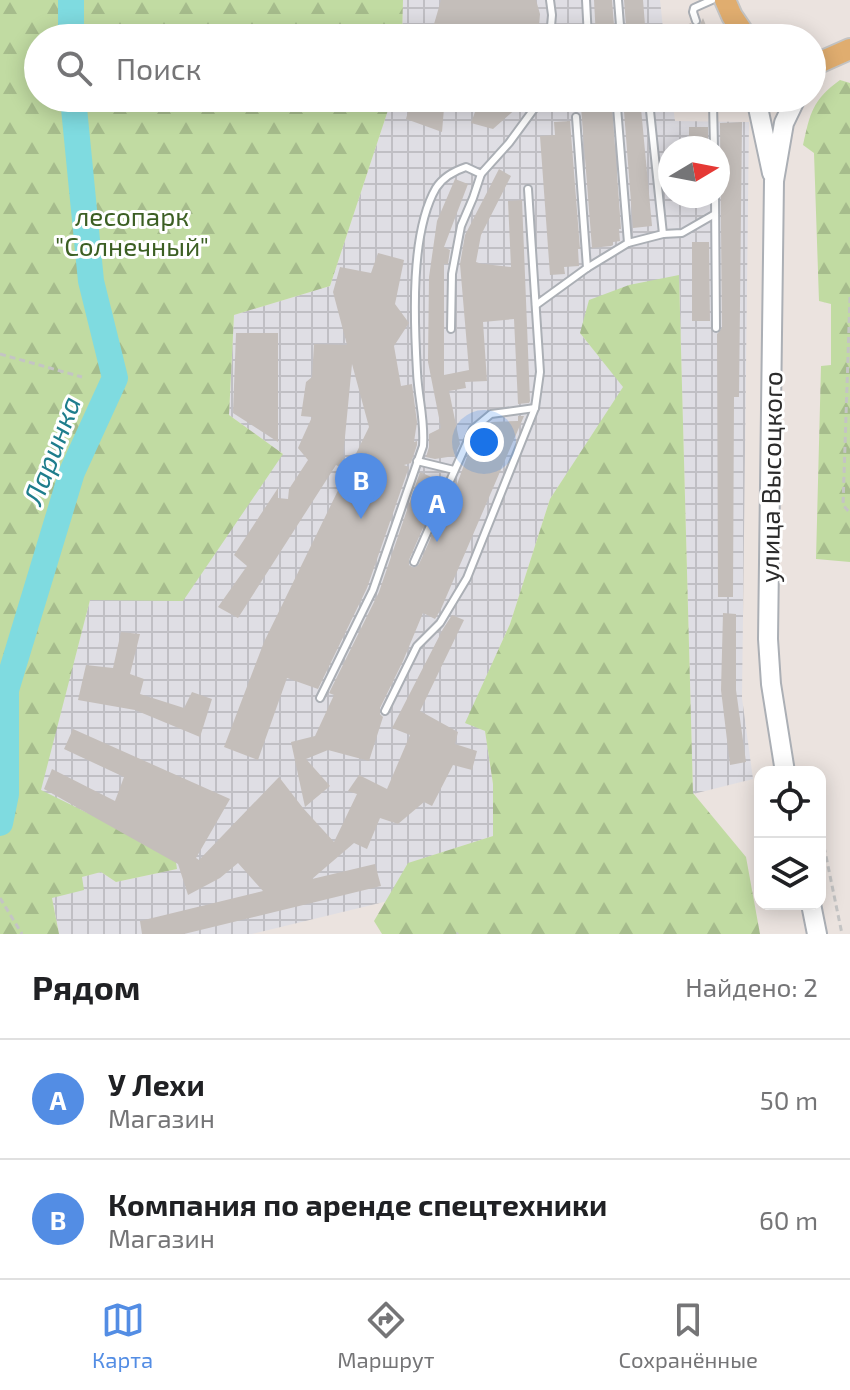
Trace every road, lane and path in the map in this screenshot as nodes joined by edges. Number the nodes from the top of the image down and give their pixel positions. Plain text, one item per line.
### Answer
1 (550, 0) edge
2 (586, 0) edge
3 (618, 0) edge
4 (712, 0) edge
5 (696, 21) dead end
6 (551, 24) edge
7 (587, 24) edge
8 (620, 24) edge
9 (850, 49) edge
10 (826, 60) edge
11 (532, 112) edge
12 (617, 112) edge
13 (650, 112) edge
14 (713, 112) edge
15 (759, 112) edge
16 (789, 112) edge
17 (576, 117) dead end
18 (714, 136) edge
19 (481, 174) junction
20 (774, 181) junction
21 (528, 189) dead end
22 (715, 208) edge
23 (715, 214) junction
24 (663, 234) junction
25 (628, 243) junction
26 (587, 268) junction
27 (850, 297) edge
28 (536, 305) junction
29 (716, 328) dead end
30 (451, 329) dead end
31 (0, 354) edge
32 (82, 377) dead end
33 (535, 408) junction
34 (417, 461) junction
35 (454, 470) junction
36 (850, 513) edge
37 (414, 562) dead end
38 (320, 698) dead end
39 (385, 711) dead end
40 (784, 766) edge
41 (822, 838) edge
42 (0, 898) edge
43 (812, 910) edge
44 (22, 934) edge
45 (817, 934) edge
46 (842, 934) edge

1 - 6 lane
2 - 7 lane
3 - 8 lane
4 - 5 lane
9 - 10 main road
11 - 19 lane
12 - 25 lane
13 - 24 lane
14 - 18 lane
15 - 20 main road, улица Высоцкого
16 - 20 main road, улица Высоцкого
17 - 26 lane
19 - 30 lane
19 - 34 lane
20 - 40 main road, улица Высоцкого
21 - 28 lane
22 - 23 lane
23 - 24 lane
23 - 29 lane
24 - 25 lane
25 - 26 lane
26 - 28 lane
27 - 36 path
28 - 33 lane
31 - 32 path
33 - 35 lane
33 - 39 lane
34 - 35 lane
34 - 38 lane
35 - 37 lane
41 - 46 path
42 - 44 path
43 - 45 main road

